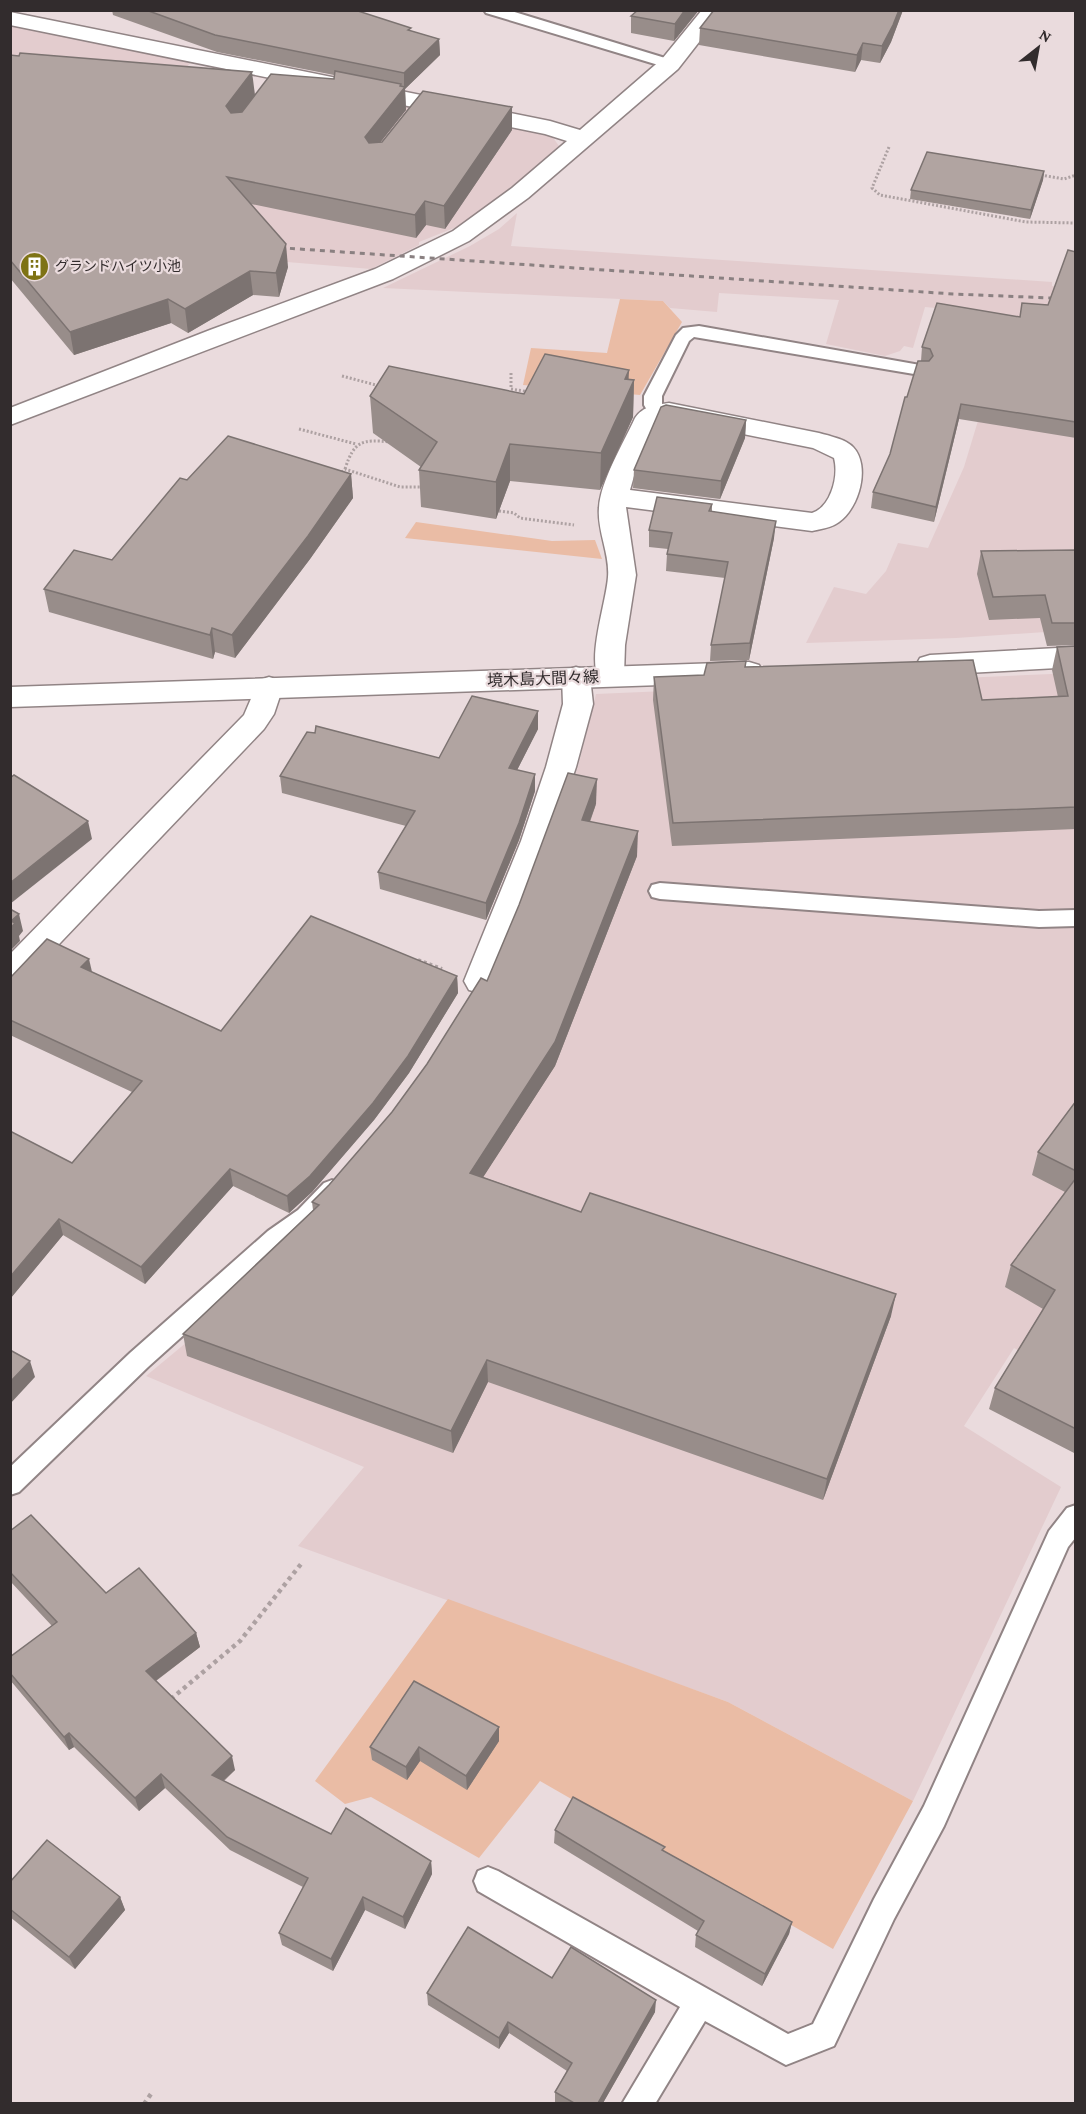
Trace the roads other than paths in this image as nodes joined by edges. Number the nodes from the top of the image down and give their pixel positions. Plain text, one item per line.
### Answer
1 (491, 10) edge
2 (714, 10) edge
3 (10, 18) edge
4 (670, 64) junction
5 (584, 139) junction
6 (920, 370) edge
7 (657, 413) junction
8 (10, 417) edge
9 (615, 497) junction
10 (1076, 657) edge
11 (903, 666) edge
12 (773, 671) edge
13 (610, 675) junction
14 (576, 677) junction
15 (269, 687) junction
16 (10, 697) edge
17 (660, 891) dead end
18 (1076, 918) edge
19 (10, 975) edge
20 (475, 990) edge
21 (346, 1173) edge
22 (10, 1484) edge
23 (1076, 1516) edge
24 (488, 1881) dead end
25 (700, 2002) junction
26 (637, 2103) edge

1 - 4 lane
2 - 4 street
3 - 5 street
4 - 5 street
5 - 8 street
6 - 7 lane
7 - 9 street
7 - 9 street
9 - 13 street
10 - 11 street
12 - 13 street, 境木島大間々線
13 - 14 street, 境木島大間々線
14 - 15 street, 境木島大間々線
14 - 20 street
15 - 16 street, 境木島大間々線
15 - 19 street
17 - 18 lane
21 - 22 lane
23 - 25 lane
24 - 25 lane
25 - 26 lane

